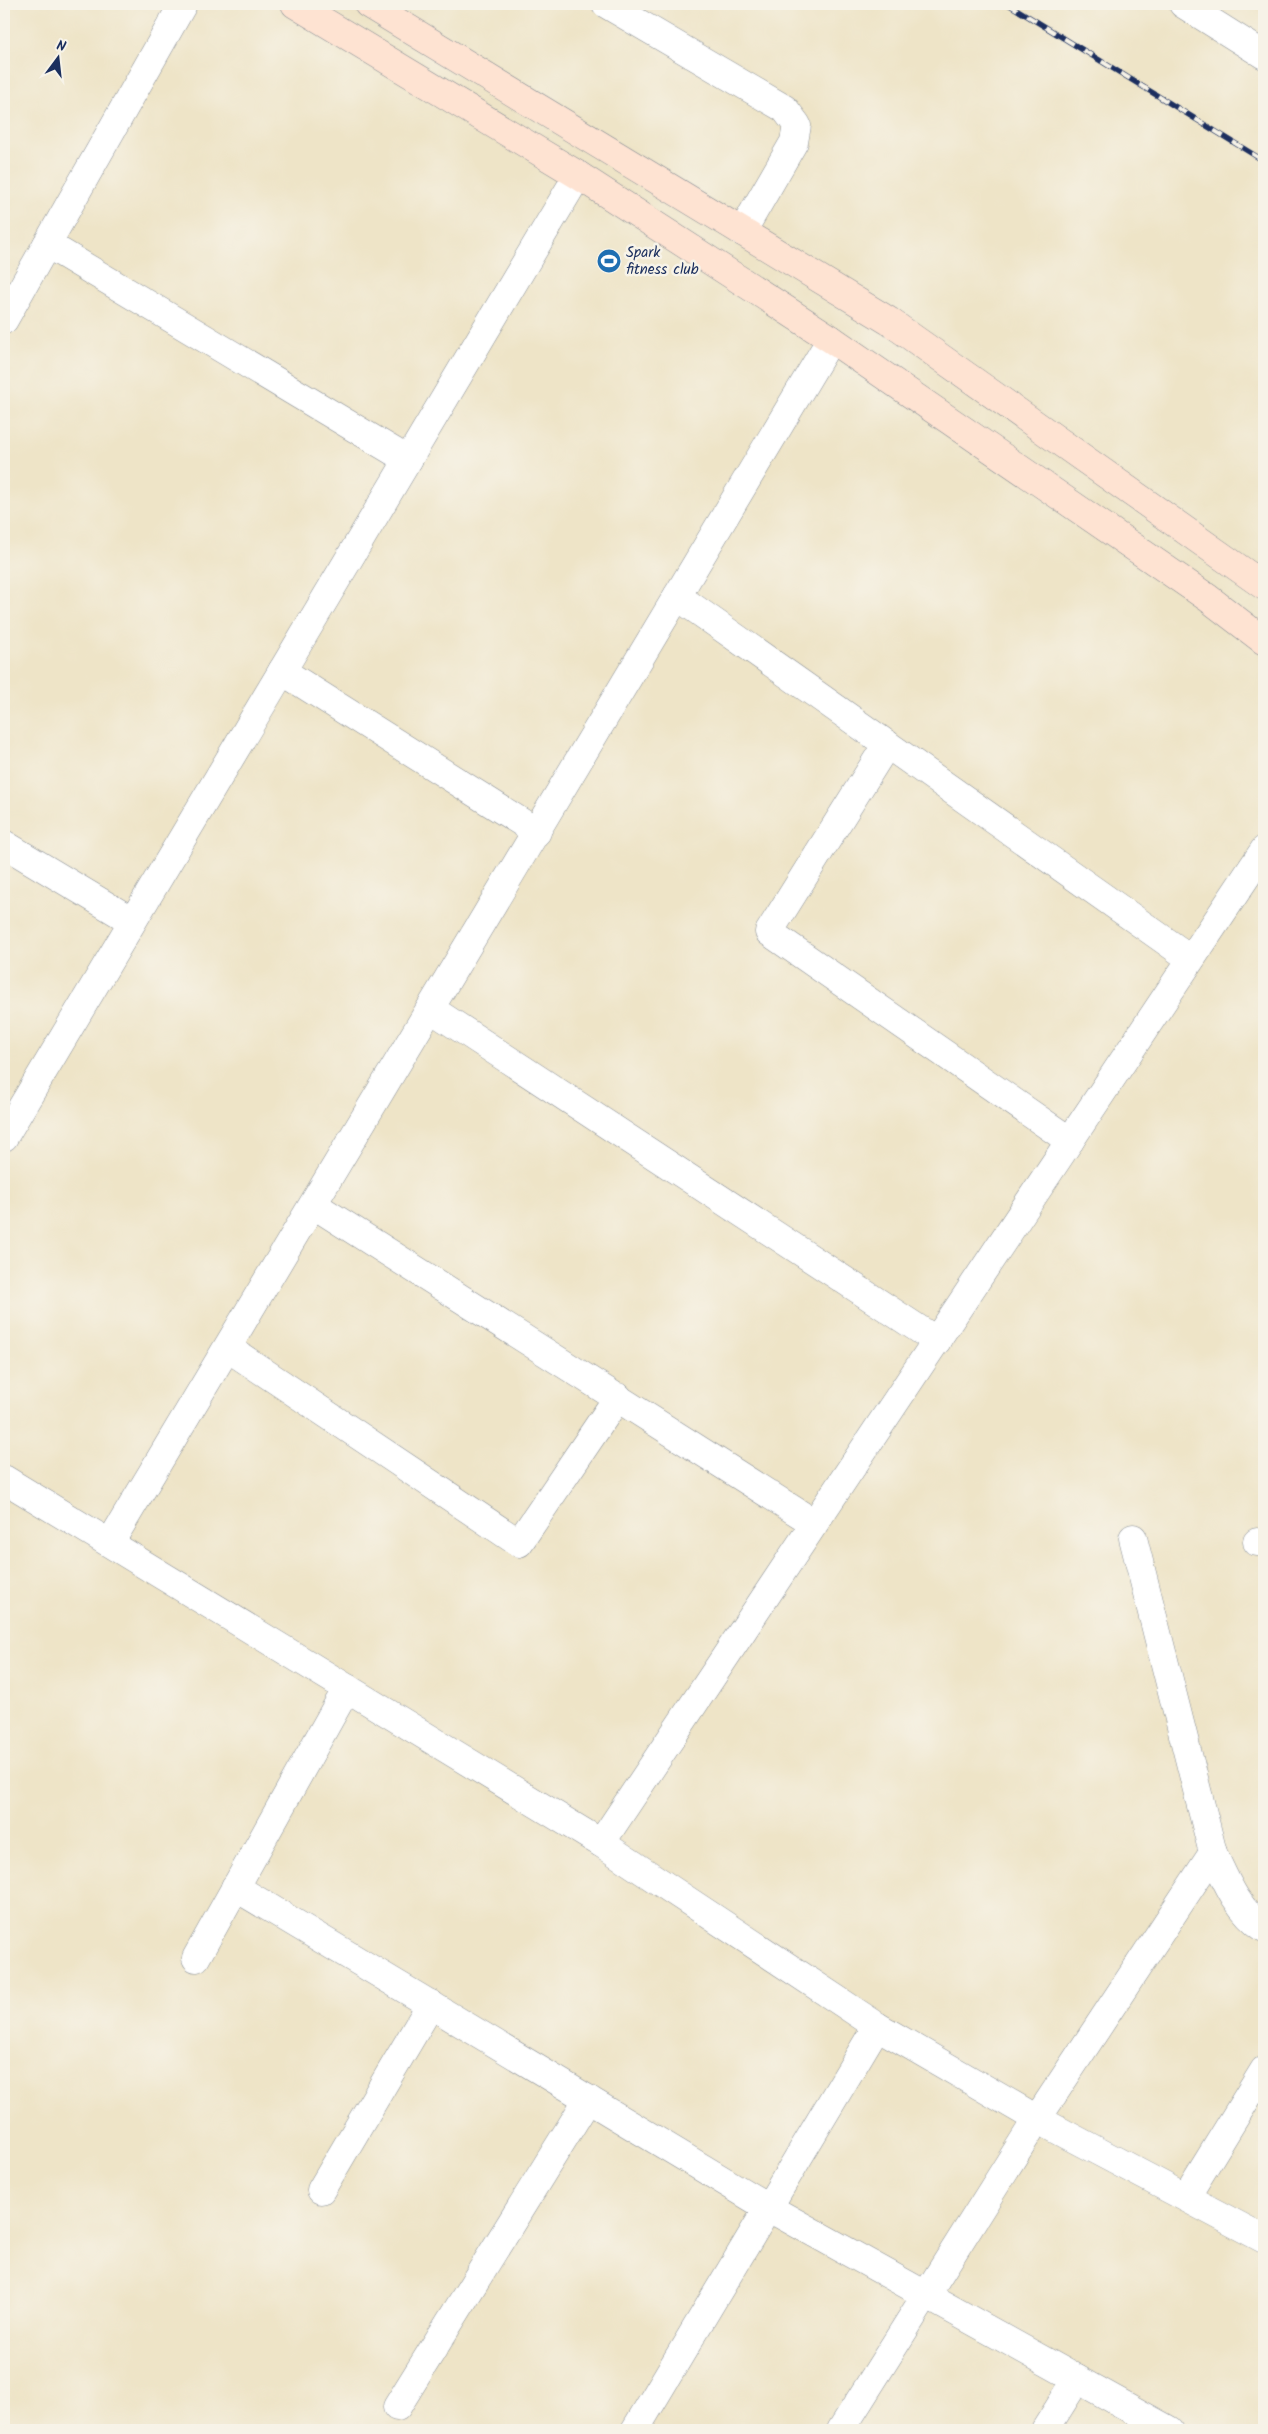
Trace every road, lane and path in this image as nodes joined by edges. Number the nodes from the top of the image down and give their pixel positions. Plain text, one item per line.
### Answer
1 (184, 4) edge
2 (295, 4) edge
3 (368, 4) edge
4 (606, 4) edge
5 (1183, 4) edge
6 (1264, 55) edge
7 (578, 175) junction
8 (742, 232) junction
9 (47, 244) junction
10 (4, 320) edge
11 (830, 339) junction
12 (408, 460) junction
13 (1264, 586) edge
14 (677, 596) junction
15 (1264, 641) edge
16 (282, 671) junction
17 (887, 744) junction
18 (537, 832) junction
19 (4, 844) edge
20 (1264, 850) edge
21 (132, 921) junction
22 (1191, 959) junction
23 (431, 1010) junction
24 (4, 1137) edge
25 (1070, 1141) junction
26 (314, 1206) junction
27 (936, 1341) junction
28 (228, 1348) junction
29 (618, 1397) junction
30 (4, 1479) edge
31 (814, 1523) junction
32 (1133, 1538) dead end
33 (110, 1543) junction
34 (347, 1688) junction
35 (601, 1843) junction
36 (1213, 1853) junction
37 (236, 1887) junction
38 (1264, 1928) edge
39 (196, 1958) dead end
40 (431, 2004) junction
41 (877, 2026) junction
42 (1264, 2070) edge
43 (588, 2099) junction
44 (1037, 2119) junction
45 (321, 2190) dead end
46 (1186, 2197) junction
47 (769, 2208) junction
48 (1264, 2239) edge
49 (926, 2294) junction
50 (1077, 2379) junction
51 (397, 2407) dead end
52 (635, 2430) edge
53 (841, 2430) edge
54 (1045, 2430) edge
55 (1169, 2430) edge

1 - 9 street
2 - 7 street
3 - 8 street
4 - 8 street
5 - 6 street
7 - 11 street
7 - 12 street
8 - 13 street
9 - 10 street
9 - 12 street
11 - 14 street
11 - 15 street
12 - 16 street
14 - 17 street
14 - 18 street
16 - 18 street
16 - 21 street
17 - 22 street
17 - 25 street
18 - 23 street
19 - 21 street
20 - 22 street
21 - 24 street
22 - 25 street
23 - 26 street
23 - 27 street
25 - 27 street
26 - 28 street
26 - 29 street
27 - 31 street
28 - 29 street
28 - 33 street
29 - 31 street
30 - 33 street
31 - 35 street
32 - 36 street
33 - 34 street
34 - 35 street
34 - 37 street
35 - 41 street
36 - 38 street
36 - 44 street
37 - 39 street
37 - 40 street
40 - 43 street
40 - 45 street
41 - 44 street
41 - 47 street
42 - 46 street
43 - 47 street
43 - 51 street
44 - 46 street
44 - 49 street
46 - 48 street
47 - 49 street
47 - 52 street
49 - 50 street
49 - 53 street
50 - 54 street
50 - 55 street

